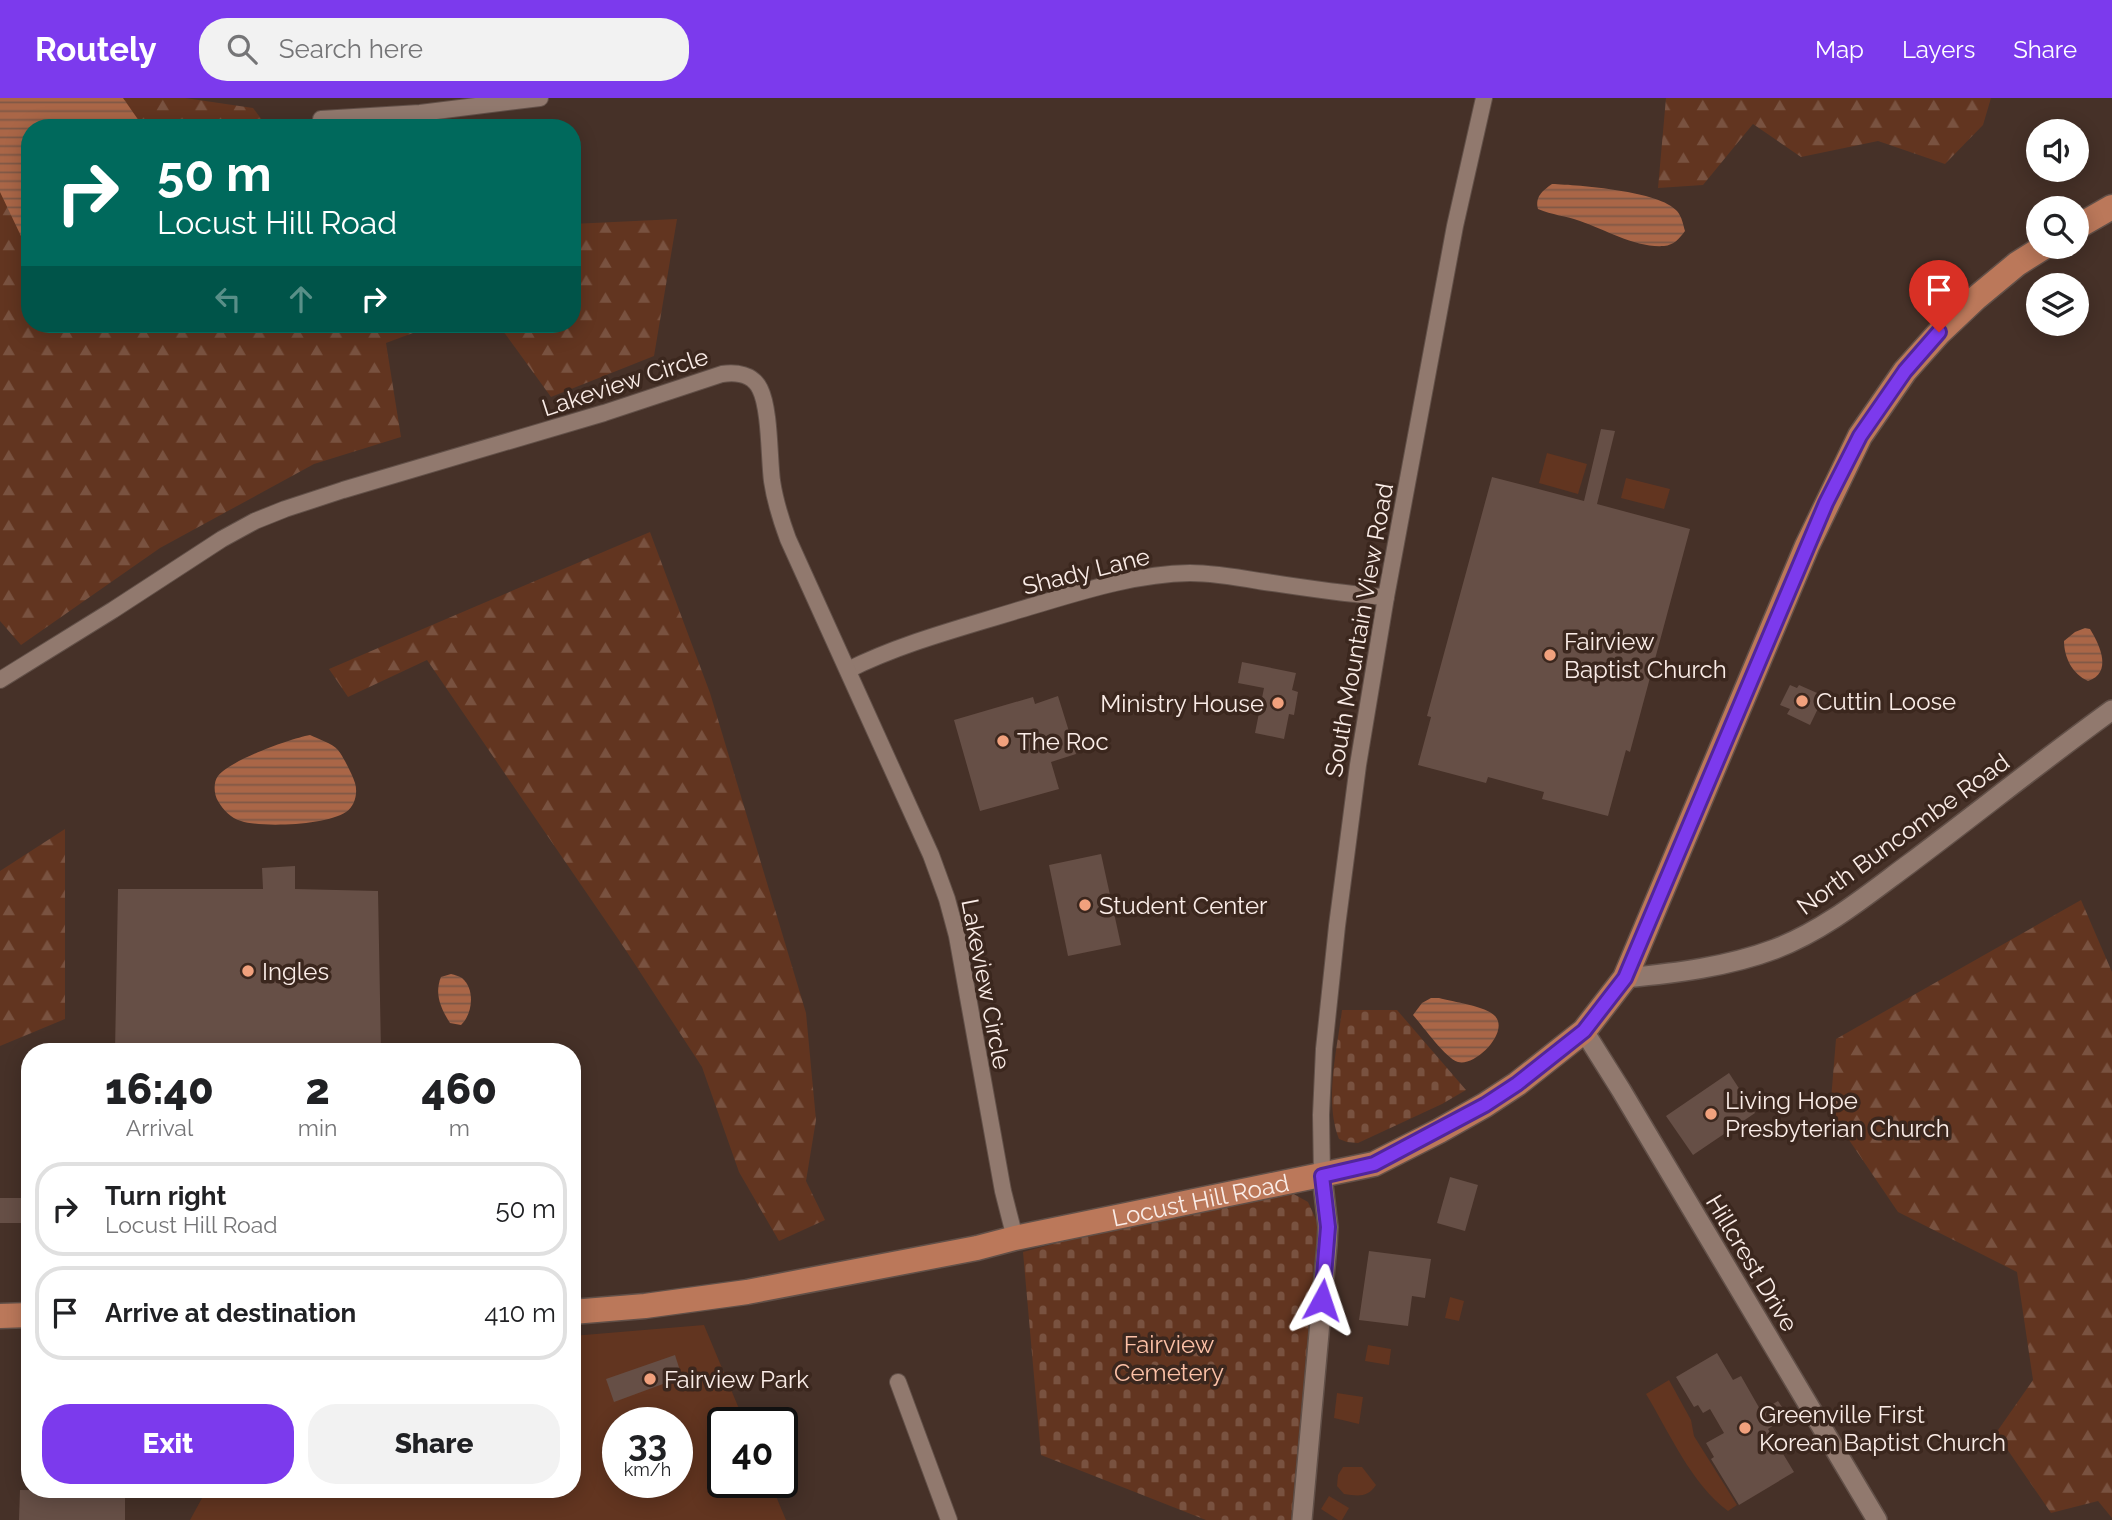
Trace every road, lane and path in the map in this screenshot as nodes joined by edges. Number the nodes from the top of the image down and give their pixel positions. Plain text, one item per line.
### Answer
1 (540, 98) edge
2 (1484, 98) edge
3 (321, 119) dead end
4 (2112, 207) edge
5 (2089, 220) edge
6 (2026, 258) edge
7 (1386, 597) junction
8 (848, 670) junction
9 (0, 680) edge
10 (2112, 710) edge
11 (1625, 978) junction
12 (1584, 1031) junction
13 (1322, 1176) junction
14 (1015, 1238) junction
15 (581, 1311) edge
16 (21, 1315) edge
17 (0, 1316) edge
18 (898, 1382) dead end
19 (949, 1520) edge
20 (1302, 1520) edge
21 (1877, 1520) edge

1 - 3 street
2 - 7 street, South Mountain View Road
4 - 5 main road
6 - 11 main road, Locust Hill Road
7 - 8 street, Shady Lane
7 - 13 street, South Mountain View Road
8 - 9 street, Lakeview Circle
8 - 14 street, Lakeview Circle
10 - 11 street, North Buncombe Road
11 - 12 main road, Locust Hill Road
12 - 13 main road, Locust Hill Road
12 - 21 street, Hillcrest Drive
13 - 14 main road, Locust Hill Road
13 - 20 street
14 - 15 main road, Locust Hill Road
16 - 17 main road
18 - 19 street

